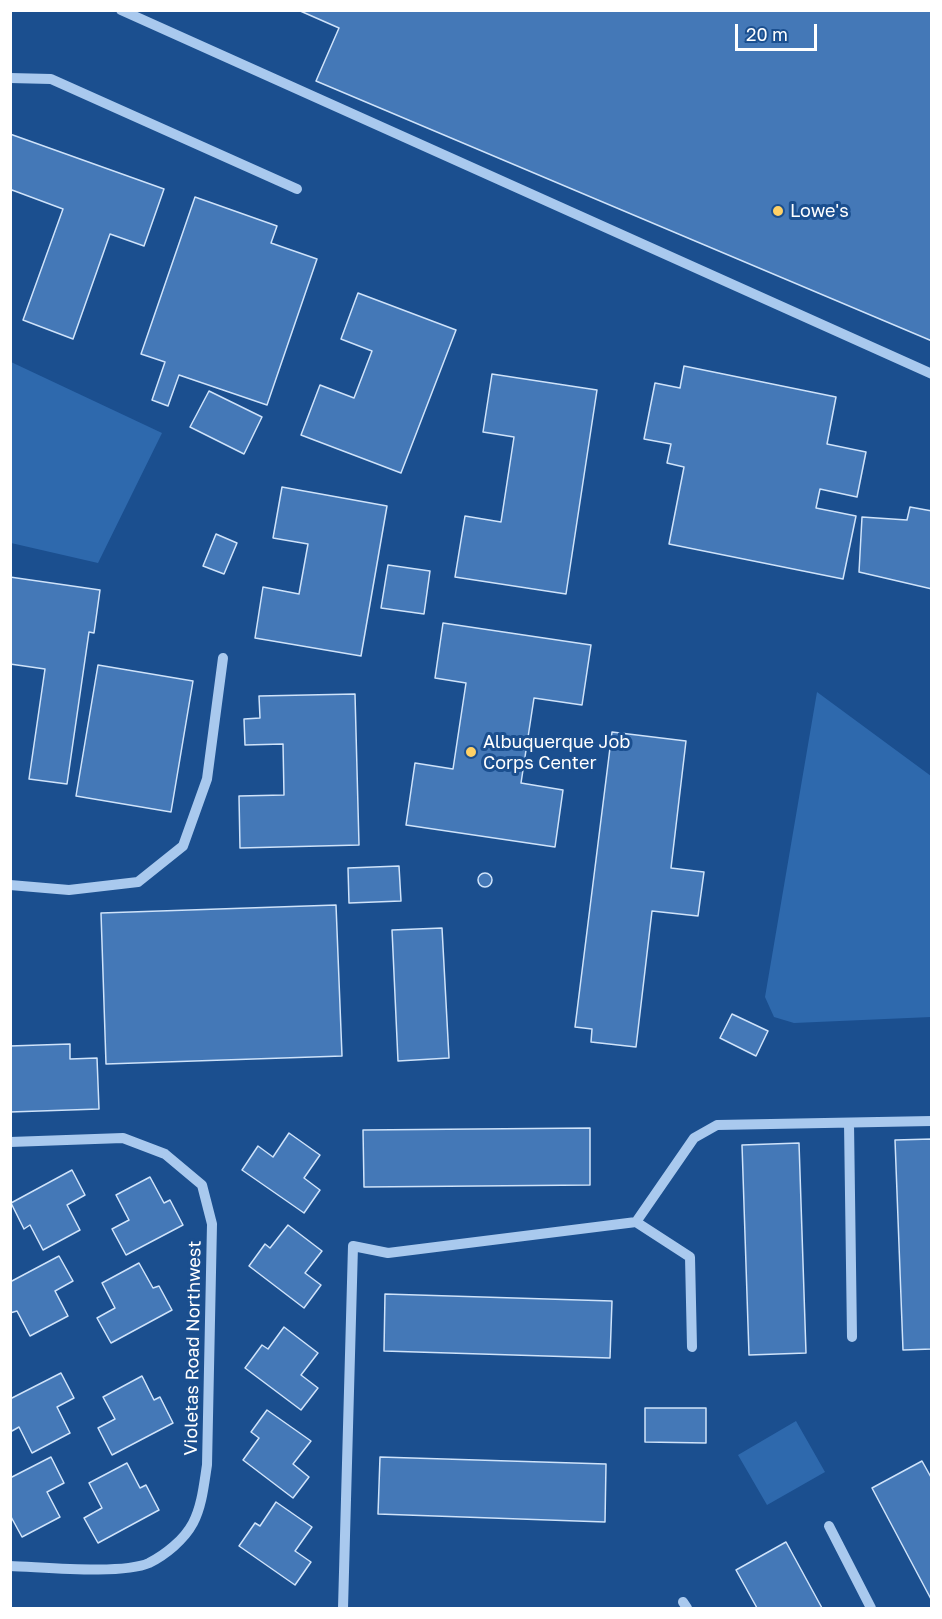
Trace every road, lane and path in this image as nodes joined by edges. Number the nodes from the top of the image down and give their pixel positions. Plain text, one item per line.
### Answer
1 (121, 10) edge
2 (10, 78) edge
3 (297, 189) dead end
4 (932, 374) edge
5 (223, 658) dead end
6 (10, 885) edge
7 (932, 1121) edge
8 (849, 1123) junction
9 (10, 1142) edge
10 (636, 1222) junction
11 (852, 1337) dead end
12 (692, 1347) dead end
13 (829, 1526) dead end
14 (10, 1566) edge
15 (343, 1608) edge
16 (871, 1608) edge

1 - 4 street
2 - 3 street
5 - 6 street
7 - 8 street
8 - 10 street
8 - 11 street
9 - 14 street, Violetas Road Northwest
10 - 12 street
10 - 15 street
13 - 16 street

